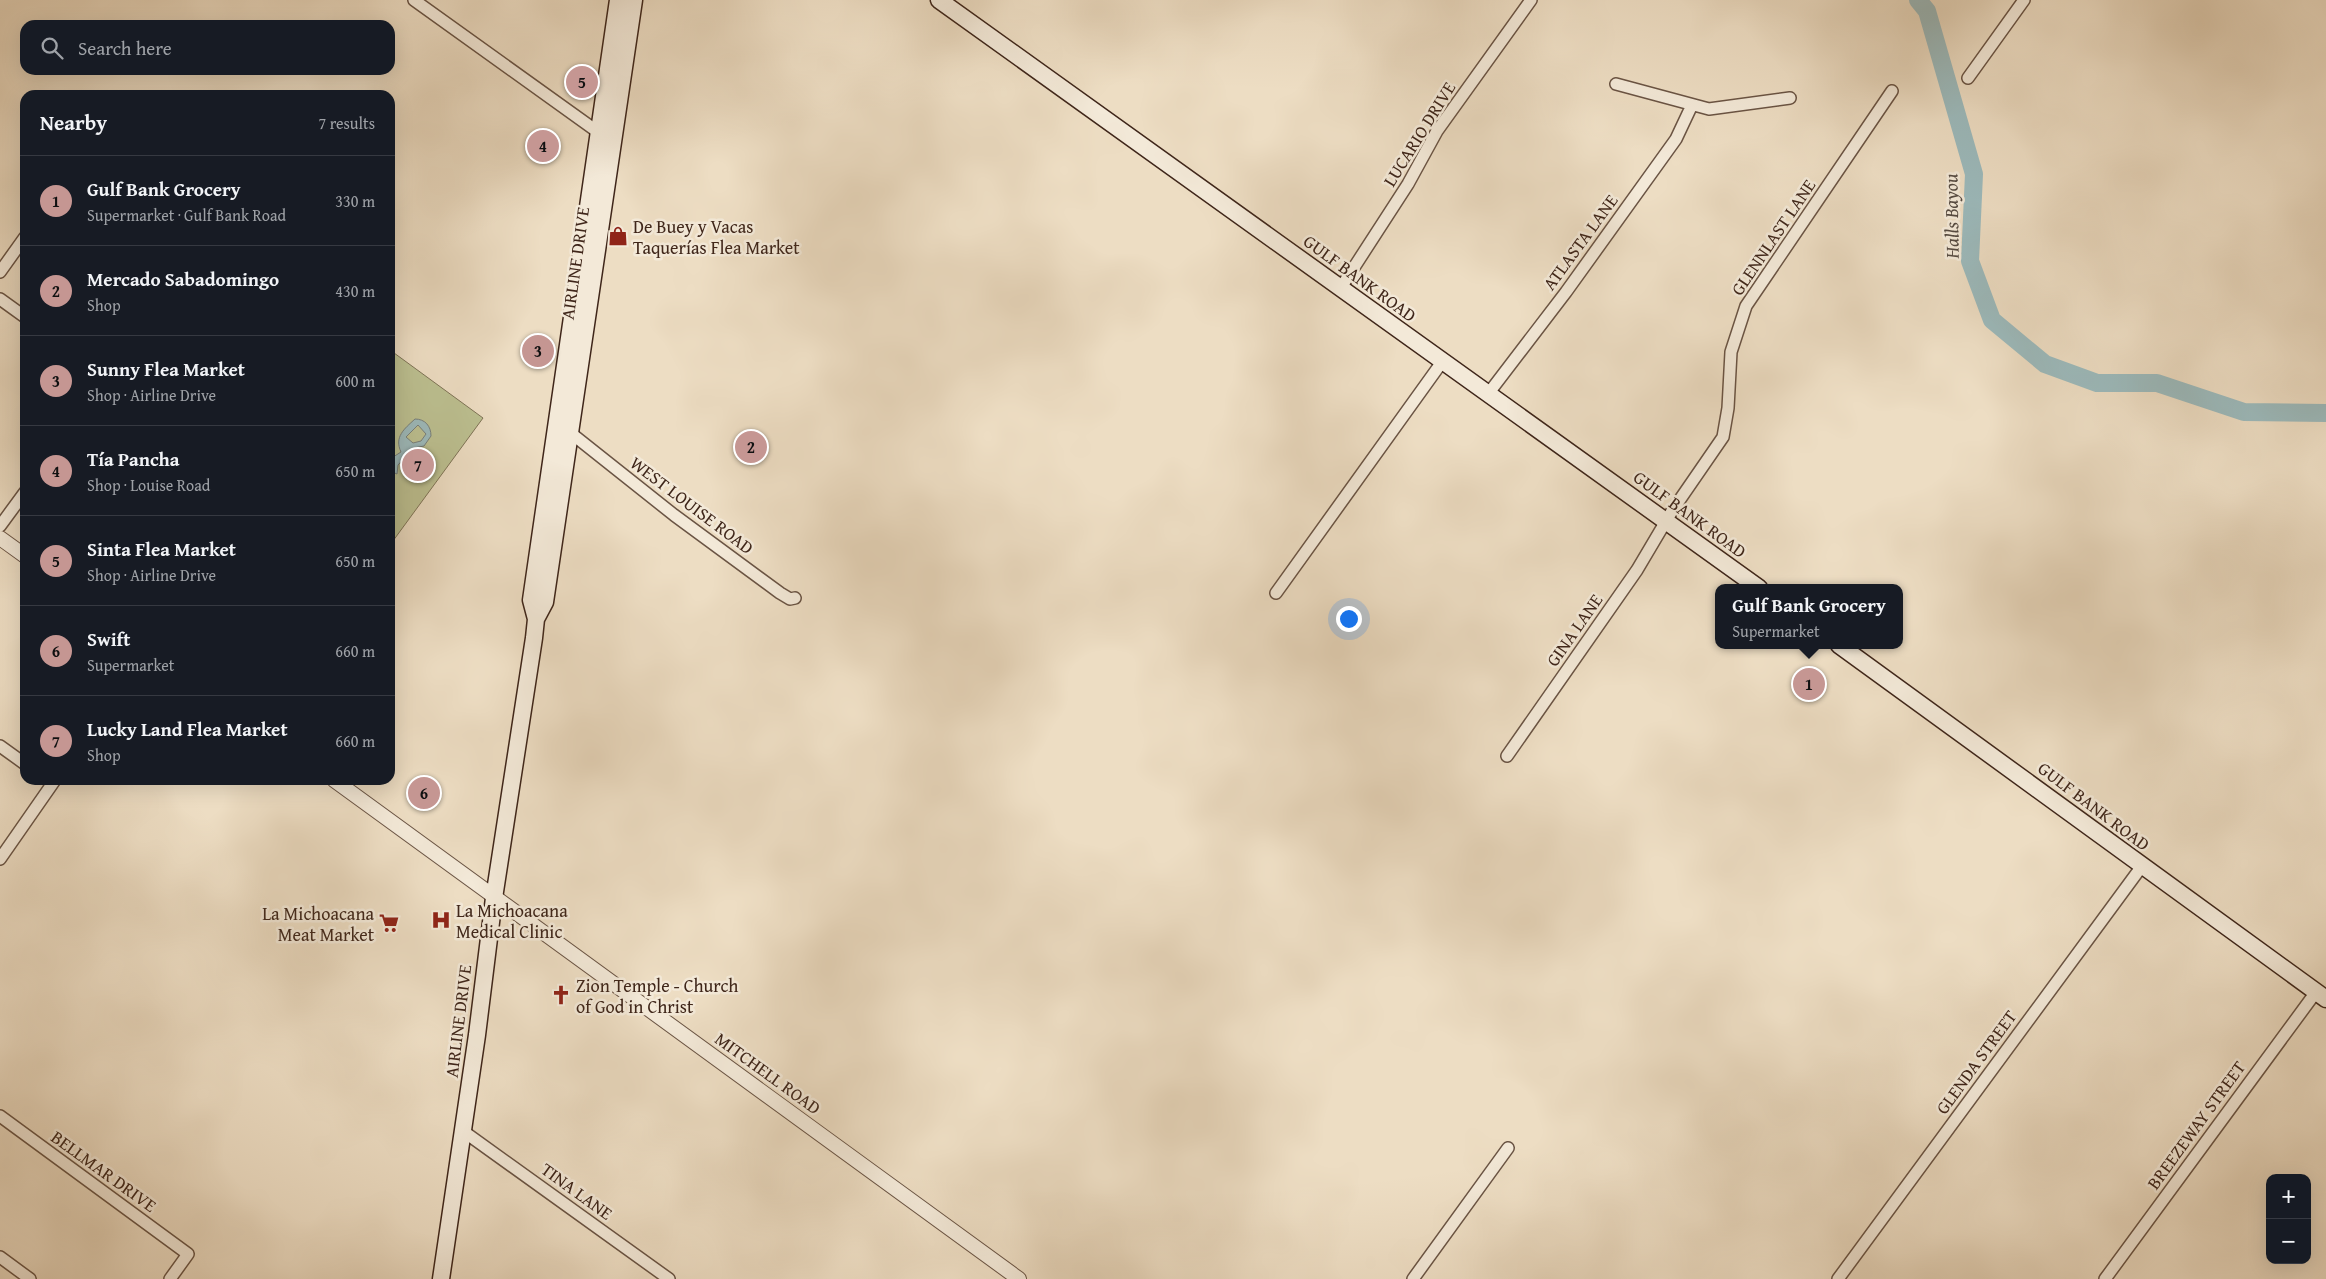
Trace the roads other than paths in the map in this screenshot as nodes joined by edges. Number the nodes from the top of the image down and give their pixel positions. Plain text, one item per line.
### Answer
1 (414, 0) edge
2 (618, 0) edge
3 (634, 0) edge
4 (939, 0) edge
5 (1531, 0) edge
6 (2024, 0) edge
7 (1968, 78) dead end
8 (1616, 84) dead end
9 (1892, 91) dead end
10 (1790, 98) dead end
11 (1692, 105) junction
12 (598, 132) junction
13 (20, 244) edge
14 (0, 272) edge
15 (1340, 289) junction
16 (0, 299) edge
17 (20, 313) edge
18 (1442, 362) junction
19 (1488, 394) junction
20 (572, 434) junction
21 (552, 446) junction
22 (20, 499) edge
23 (1667, 522) junction
24 (0, 526) edge
25 (0, 538) edge
26 (20, 552) edge
27 (1753, 584) edge
28 (1276, 593) dead end
29 (794, 598) dead end
30 (536, 619) junction
31 (1844, 649) edge
32 (0, 746) edge
33 (1508, 756) dead end
34 (20, 760) edge
35 (48, 785) edge
36 (341, 785) edge
37 (0, 859) edge
38 (2142, 866) junction
39 (494, 898) junction
40 (2321, 996) edge
41 (0, 1116) edge
42 (464, 1131) junction
43 (1508, 1148) dead end
44 (0, 1257) edge
45 (30, 1279) edge
46 (170, 1279) edge
47 (441, 1279) edge
48 (669, 1279) edge
49 (1018, 1279) edge
50 (1413, 1279) edge
51 (1838, 1279) edge
52 (2104, 1279) edge

1 - 12 street
2 - 12 main road, AIRLINE DRIVE
3 - 20 main road, AIRLINE DRIVE
4 - 15 main road, GULF BANK ROAD
5 - 15 street, LUCARIO DRIVE
6 - 7 street
8 - 11 street
9 - 23 street, GLENNLAST LANE
10 - 11 street
11 - 19 street, ATLASTA LANE
12 - 21 main road, AIRLINE DRIVE
13 - 14 street
15 - 18 main road, GULF BANK ROAD
16 - 17 street
18 - 19 main road, GULF BANK ROAD
18 - 28 street
19 - 23 main road, GULF BANK ROAD
20 - 21 main road
20 - 29 street, WEST LOUISE ROAD
20 - 30 main road, AIRLINE DRIVE
21 - 30 main road, AIRLINE DRIVE
22 - 24 street
23 - 27 main road, GULF BANK ROAD
23 - 33 street, GINA LANE
25 - 26 street
30 - 39 main road, AIRLINE DRIVE
31 - 38 main road, GULF BANK ROAD
32 - 34 street
35 - 37 street
36 - 39 street, MITCHELL ROAD
38 - 40 main road, GULF BANK ROAD
38 - 51 street, GLENDA STREET
39 - 42 main road, AIRLINE DRIVE
39 - 49 street, MITCHELL ROAD
40 - 52 street, BREEZEWAY STREET
41 - 46 street, BELLMAR DRIVE
42 - 47 main road, AIRLINE DRIVE
42 - 48 street, TINA LANE
43 - 50 street
44 - 45 street

